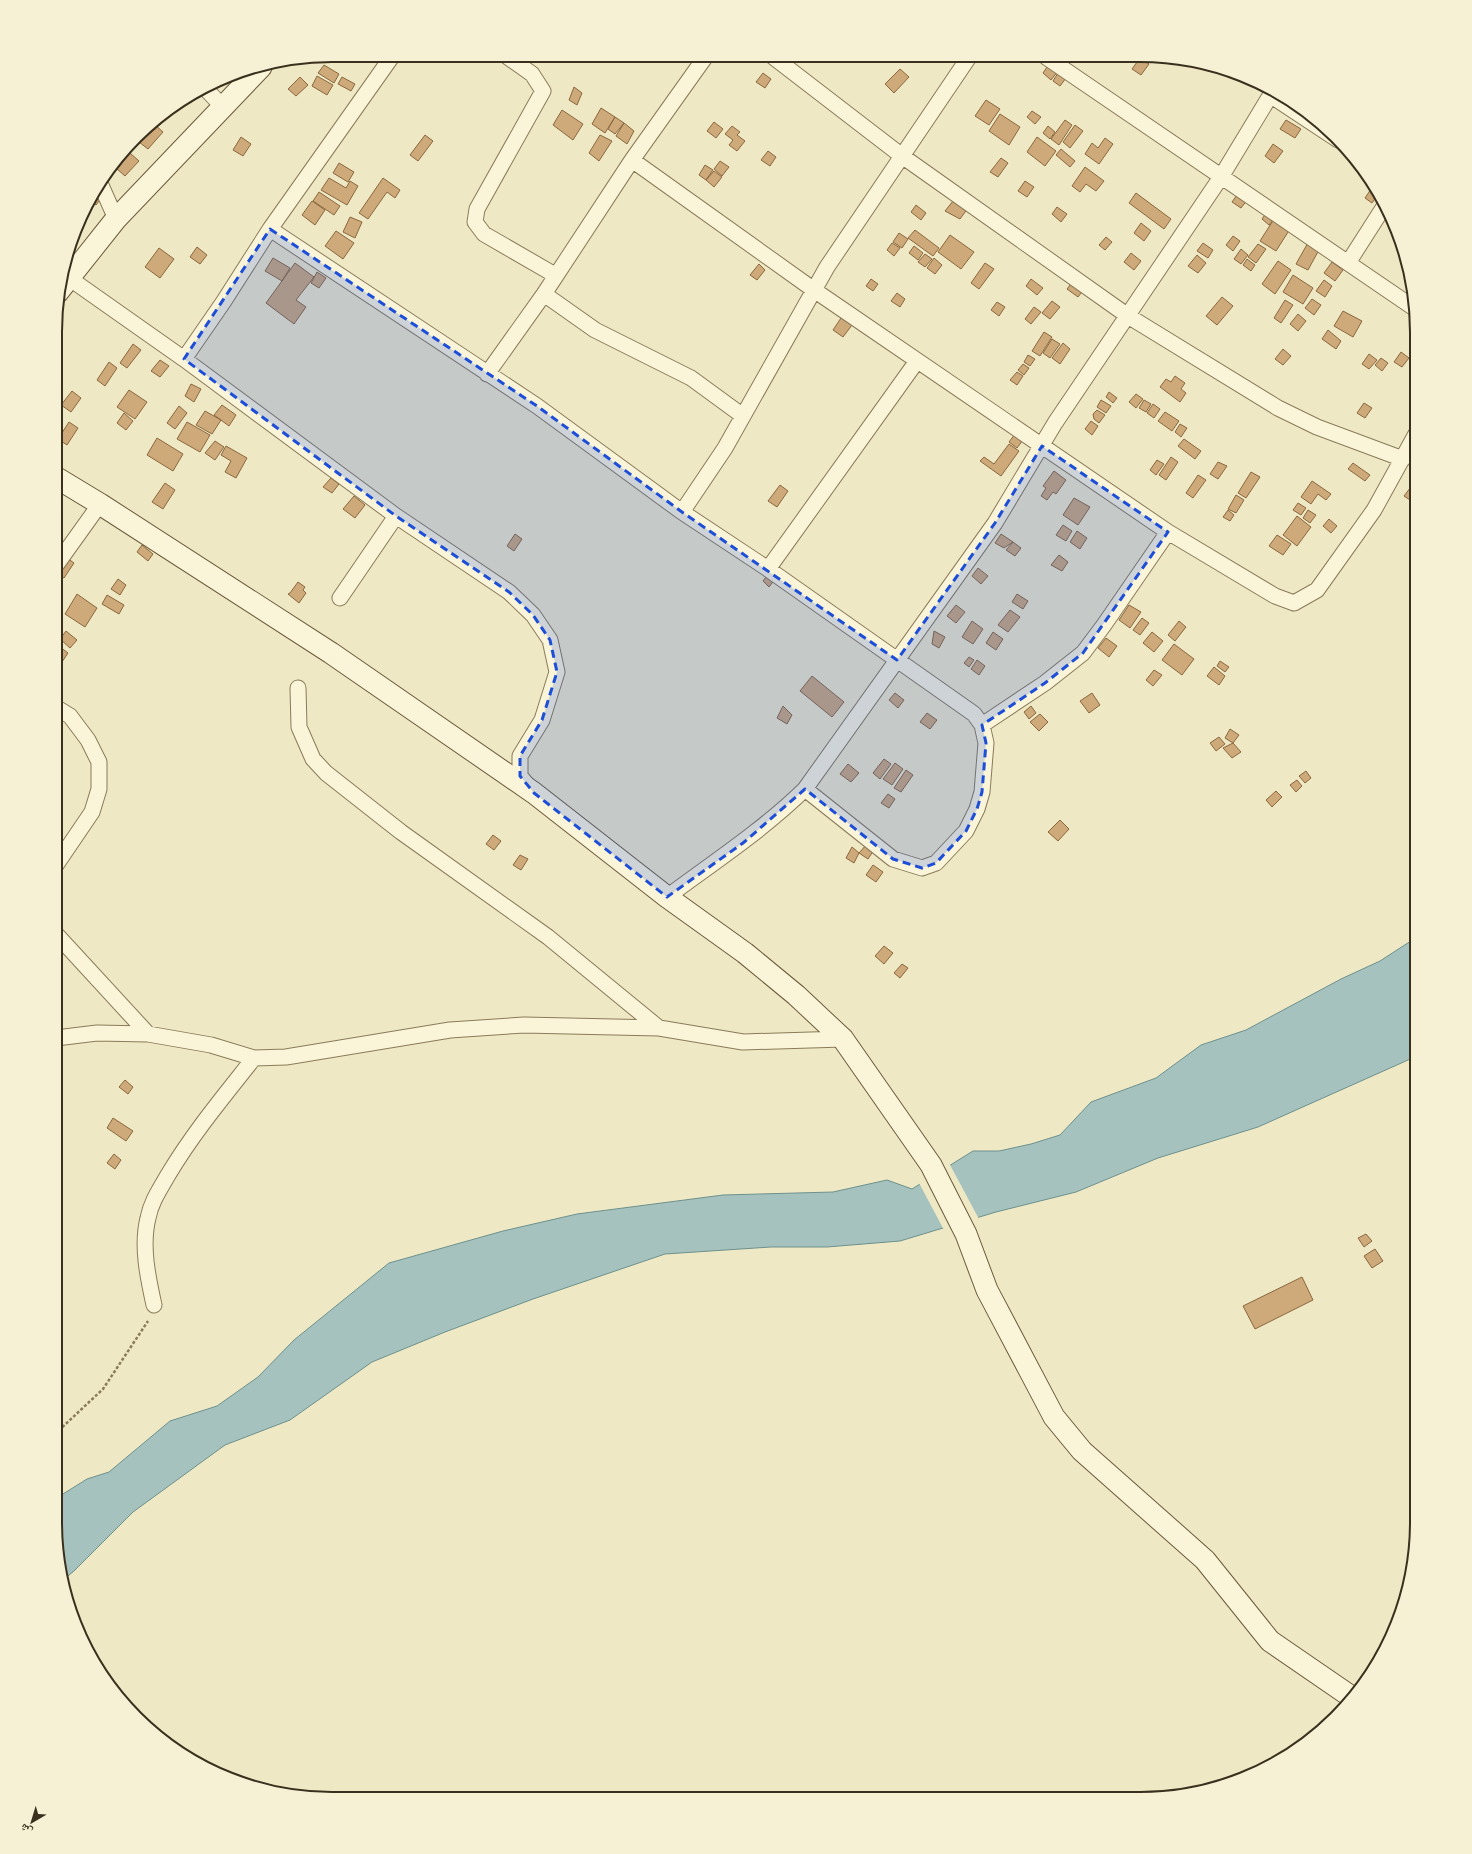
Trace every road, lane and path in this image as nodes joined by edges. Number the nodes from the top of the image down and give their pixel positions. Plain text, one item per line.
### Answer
1 (388, 62) edge
2 (514, 62) edge
3 (702, 62) edge
4 (780, 62) edge
5 (966, 62) edge
6 (1053, 62) edge
7 (255, 73) edge
8 (209, 92) edge
9 (1270, 96) edge
10 (222, 106) junction
11 (902, 156) junction
12 (632, 160) junction
13 (1221, 177) junction
14 (103, 189) edge
15 (1381, 211) edge
16 (116, 218) junction
17 (270, 229) junction
18 (1348, 263) junction
19 (555, 275) junction
20 (67, 280) edge
21 (66, 287) edge
22 (814, 290) junction
23 (544, 294) junction
24 (1408, 304) edge
25 (1128, 316) junction
26 (184, 359) junction
27 (917, 361) junction
28 (487, 374) junction
29 (743, 416) junction
30 (1410, 445) edge
31 (1042, 446) junction
32 (1402, 459) junction
33 (62, 481) edge
34 (100, 504) junction
35 (682, 512) junction
36 (396, 516) junction
37 (1168, 532) junction
38 (62, 557) edge
39 (768, 569) junction
40 (340, 598) dead end
41 (897, 660) junction
42 (298, 688) dead end
43 (62, 711) edge
44 (982, 725) junction
45 (805, 789) junction
46 (534, 793) junction
47 (62, 857) edge
48 (667, 896) junction
49 (62, 941) edge
50 (658, 1028) junction
51 (148, 1034) junction
52 (62, 1037) edge
53 (843, 1039) junction
54 (254, 1058) junction
55 (154, 1305) joint
56 (62, 1427) edge
57 (1348, 1694) edge

1 - 17 street
2 - 19 street
3 - 12 street
4 - 11 street
5 - 11 street
6 - 13 street
7 - 10 street
8 - 10 street
9 - 13 street
10 - 16 street
11 - 22 street
11 - 25 street
12 - 19 street
12 - 22 street
13 - 18 street
13 - 25 street
14 - 16 street
15 - 18 street
16 - 20 street
17 - 26 street
17 - 28 street
18 - 24 street
19 - 23 street
21 - 26 street
22 - 27 street
22 - 29 street
23 - 28 street
23 - 29 street
25 - 31 street
25 - 32 street
26 - 36 street
27 - 31 street
27 - 39 street
28 - 35 street
29 - 35 street
30 - 32 street
31 - 37 street
31 - 41 street
32 - 37 street
33 - 34 street
34 - 38 street
34 - 46 street
35 - 39 street
36 - 40 street
36 - 46 street
37 - 44 street
39 - 41 street
41 - 44 street
41 - 45 street
42 - 50 street
43 - 47 street
44 - 45 street
45 - 48 street
46 - 48 street
48 - 53 street
49 - 51 street
50 - 53 street
50 - 54 street
51 - 52 street
51 - 54 street
53 - 57 street
54 - 55 street
55 - 56 path

